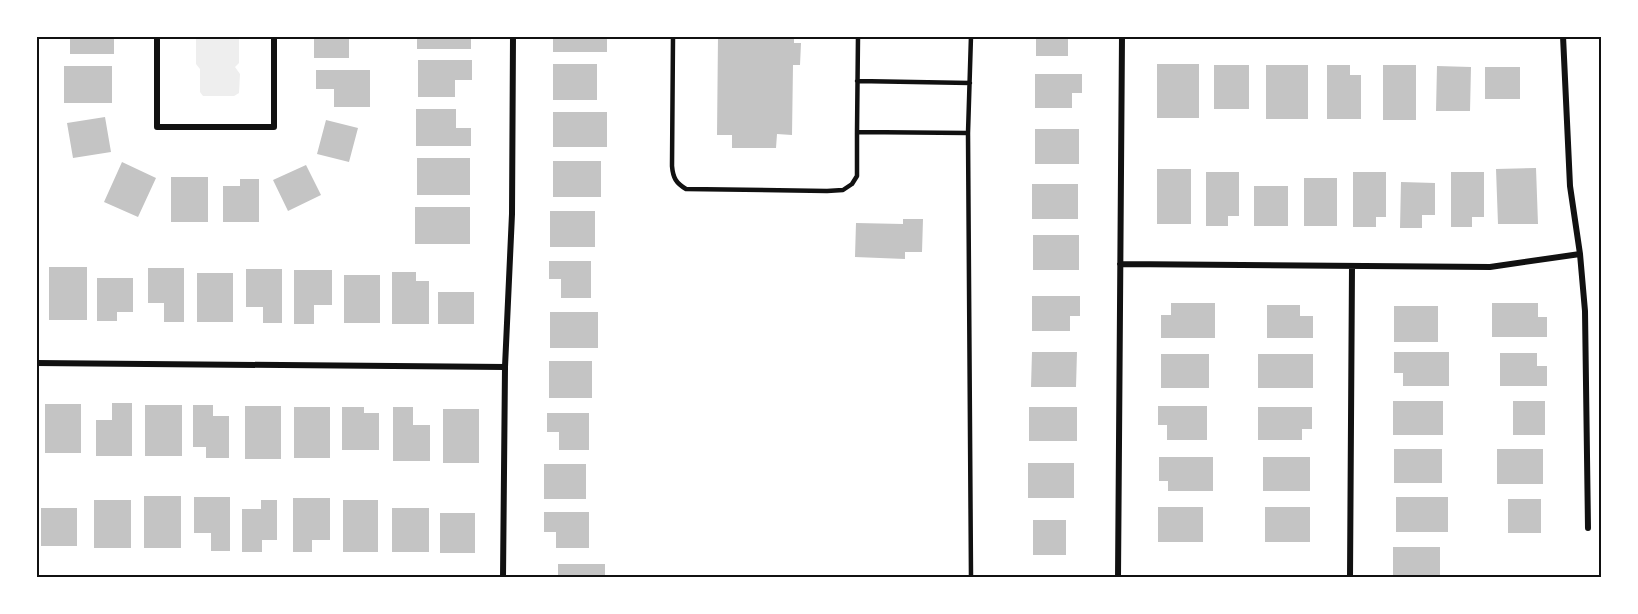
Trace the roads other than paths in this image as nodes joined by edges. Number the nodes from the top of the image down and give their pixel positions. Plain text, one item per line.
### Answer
1 (157, 36) edge
2 (274, 36) edge
3 (513, 36) edge
4 (673, 36) edge
5 (858, 36) edge
6 (971, 36) edge
7 (1122, 36) edge
8 (1563, 36) edge
9 (857, 81) junction
10 (970, 83) junction
11 (857, 132) junction
12 (968, 133) junction
13 (1580, 254) junction
14 (1120, 264) junction
15 (1352, 266) junction
16 (36, 363) edge
17 (505, 367) junction
18 (1588, 528) dead end
19 (503, 578) edge
20 (971, 578) edge
21 (1118, 578) edge
22 (1350, 578) edge

1 - 2 street
3 - 17 street
4 - 11 lane
5 - 9 lane
6 - 10 lane
7 - 14 street
8 - 13 street
9 - 10 lane
9 - 11 lane
10 - 12 lane
11 - 12 lane
12 - 20 lane
13 - 15 street
13 - 18 street
14 - 15 street
14 - 21 street
15 - 22 street
16 - 17 street
17 - 19 street

